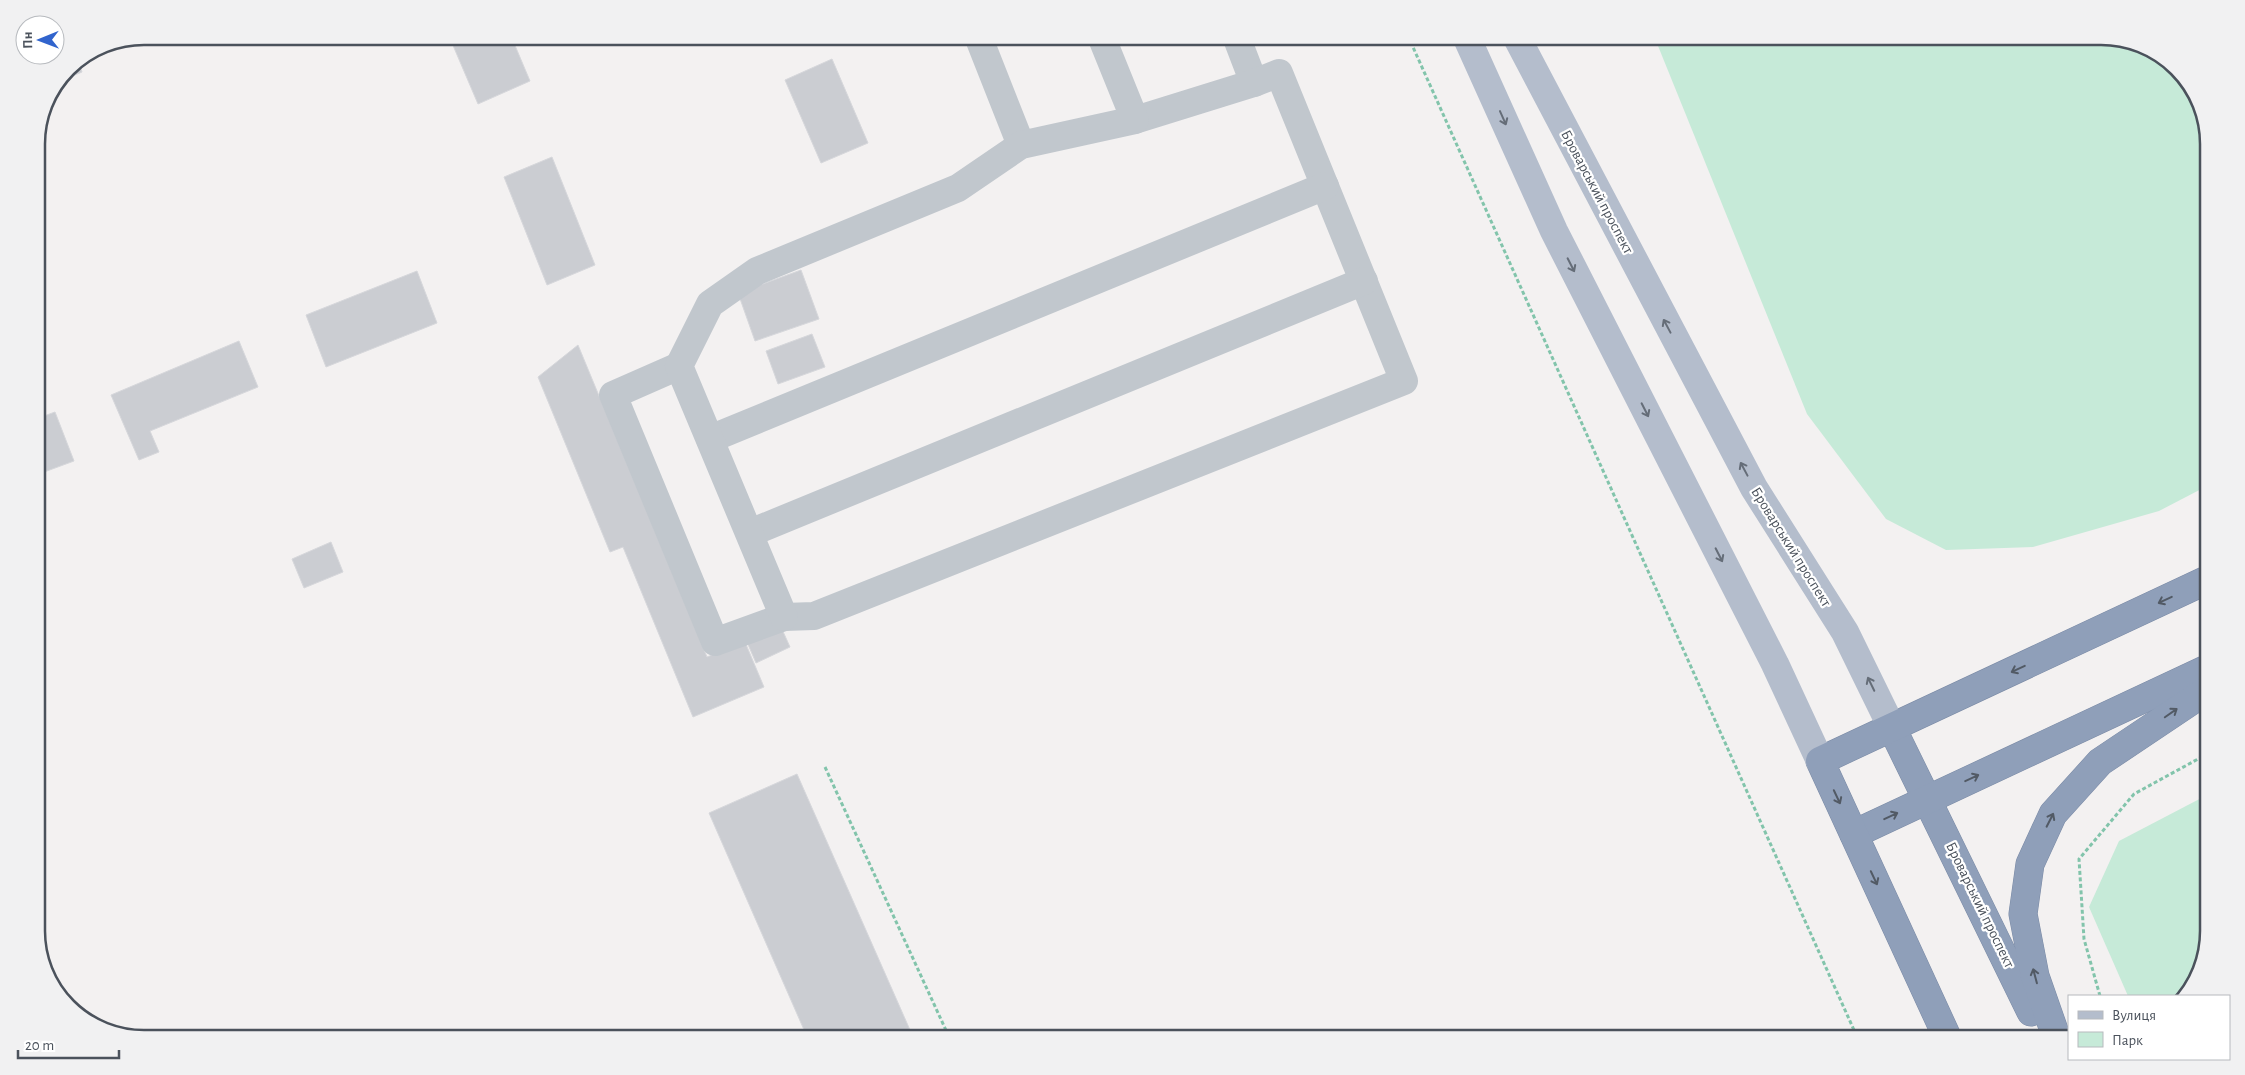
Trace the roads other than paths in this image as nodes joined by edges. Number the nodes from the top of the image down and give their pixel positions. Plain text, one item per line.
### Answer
1 (982, 45) edge
2 (1105, 45) edge
3 (1239, 45) edge
4 (1470, 45) edge
5 (1521, 45) edge
6 (1254, 83) junction
7 (1135, 120) junction
8 (1022, 145) junction
9 (1324, 186) junction
10 (1364, 282) junction
11 (680, 366) junction
12 (710, 439) junction
13 (750, 533) junction
14 (2200, 583) edge
15 (784, 617) junction
16 (2200, 672) edge
17 (2200, 695) edge
18 (1892, 728) junction
19 (1820, 761) junction
20 (1928, 799) junction
21 (1854, 834) junction
22 (1944, 1030) edge
23 (2040, 1030) edge
24 (2054, 1030) edge

1 - 8 lane
2 - 7 lane
3 - 6 lane
4 -> 19 main road
18 -> 5 main road, Броварський проспект
6 - 7 lane
6 - 9 lane
7 - 8 lane
8 - 11 lane
9 - 10 lane
9 - 12 lane
10 - 13 lane
10 - 15 lane
11 - 12 lane
11 - 15 lane
12 - 13 lane
13 - 15 lane
14 -> 18 highway
20 -> 16 highway
24 -> 17 highway
18 - 19 highway
18 - 20 highway, Броварський проспект
19 -> 21 highway
21 -> 20 highway
20 - 23 highway, Броварський проспект
21 -> 22 highway

